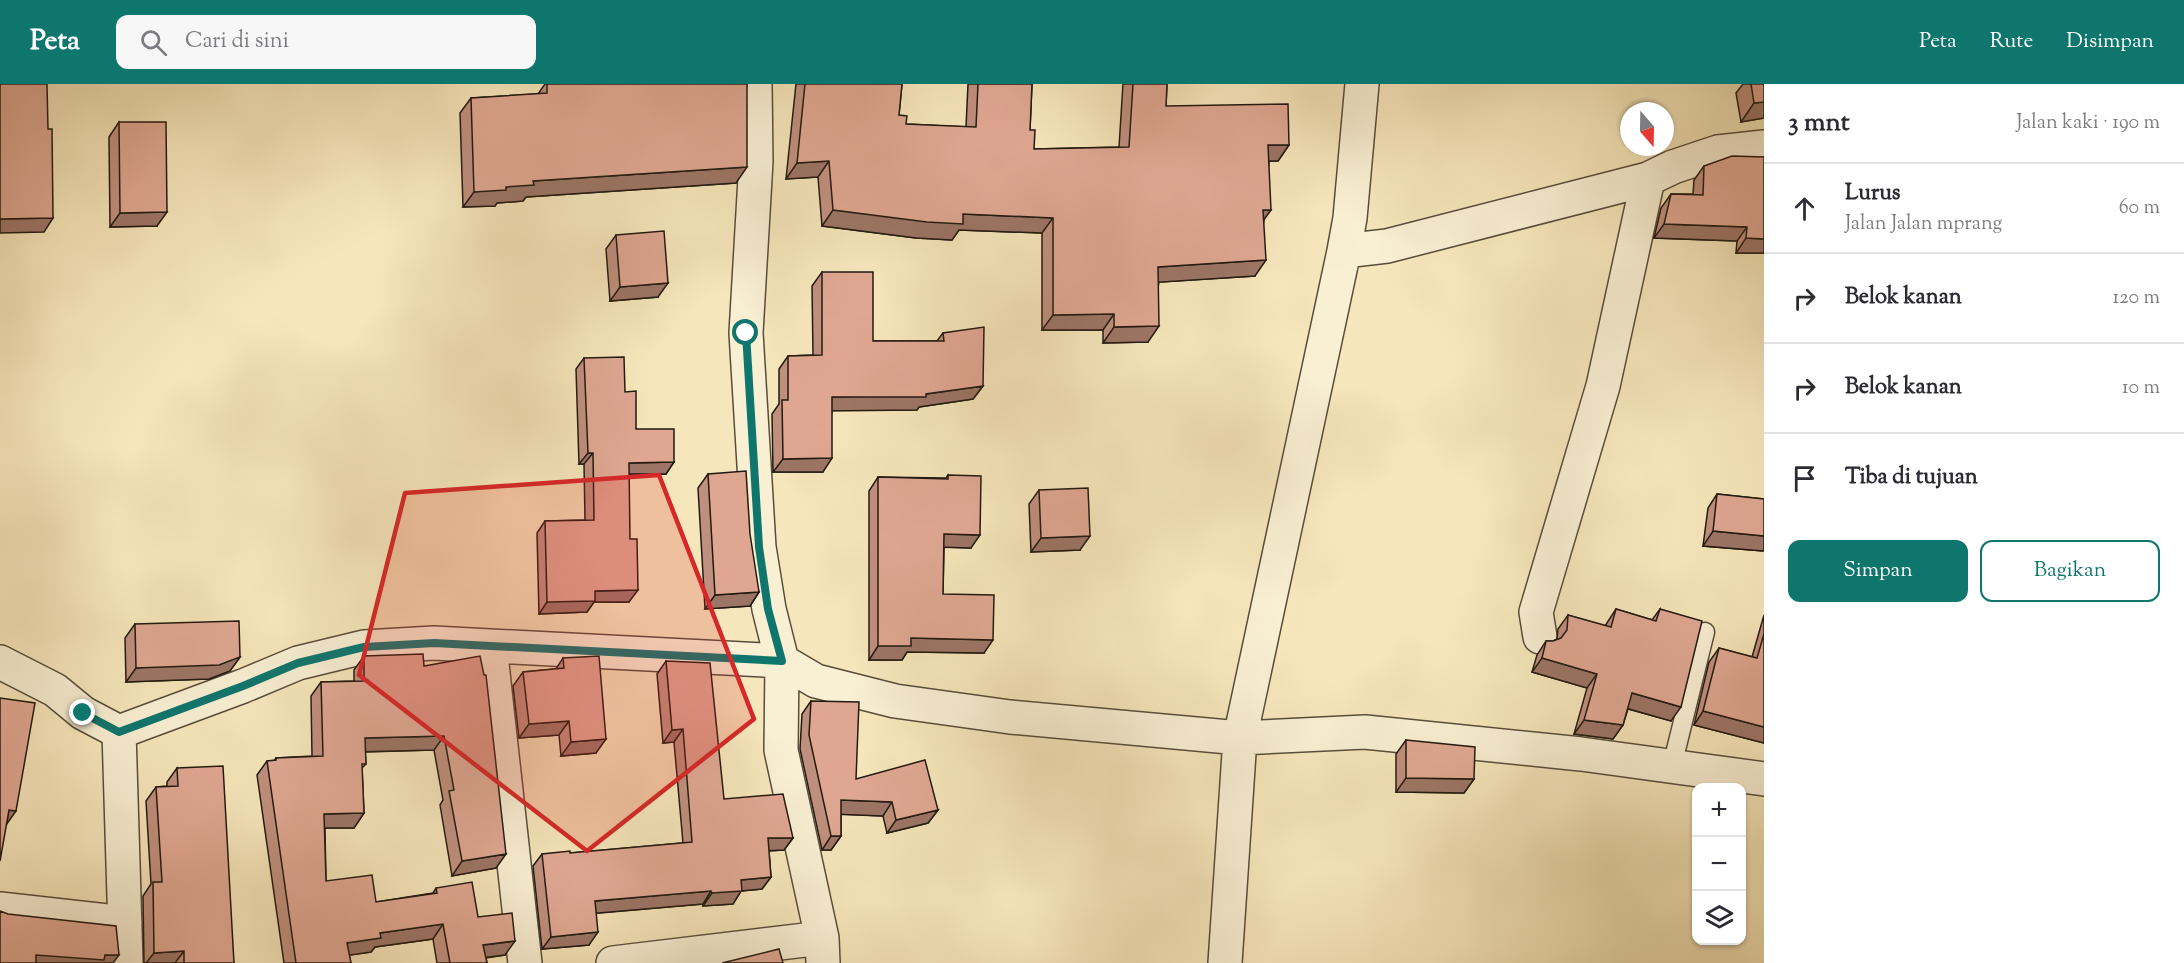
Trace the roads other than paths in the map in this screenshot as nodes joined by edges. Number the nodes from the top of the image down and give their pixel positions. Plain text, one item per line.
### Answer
1 (755, 84) edge
2 (1362, 84) edge
3 (1764, 147) edge
4 (1648, 179) junction
5 (1344, 250) junction
6 (1705, 632) dead end
7 (1540, 637) dead end
8 (490, 646) junction
9 (782, 661) junction
10 (0, 662) edge
11 (119, 732) junction
12 (1240, 738) junction
13 (1672, 766) junction
14 (1764, 779) edge
15 (0, 909) edge
16 (125, 923) junction
17 (823, 951) edge
18 (126, 963) edge
19 (525, 963) edge
20 (613, 963) edge
21 (1225, 963) edge

1 - 9 street
2 - 5 street
3 - 4 street
4 - 5 street
4 - 7 street
5 - 12 street
6 - 13 lane
8 - 9 street
8 - 11 street
8 - 19 street
9 - 12 street
9 - 17 street
10 - 11 street
11 - 16 street
12 - 13 street
12 - 21 street
13 - 14 street
15 - 16 street
16 - 18 street
17 - 20 street

